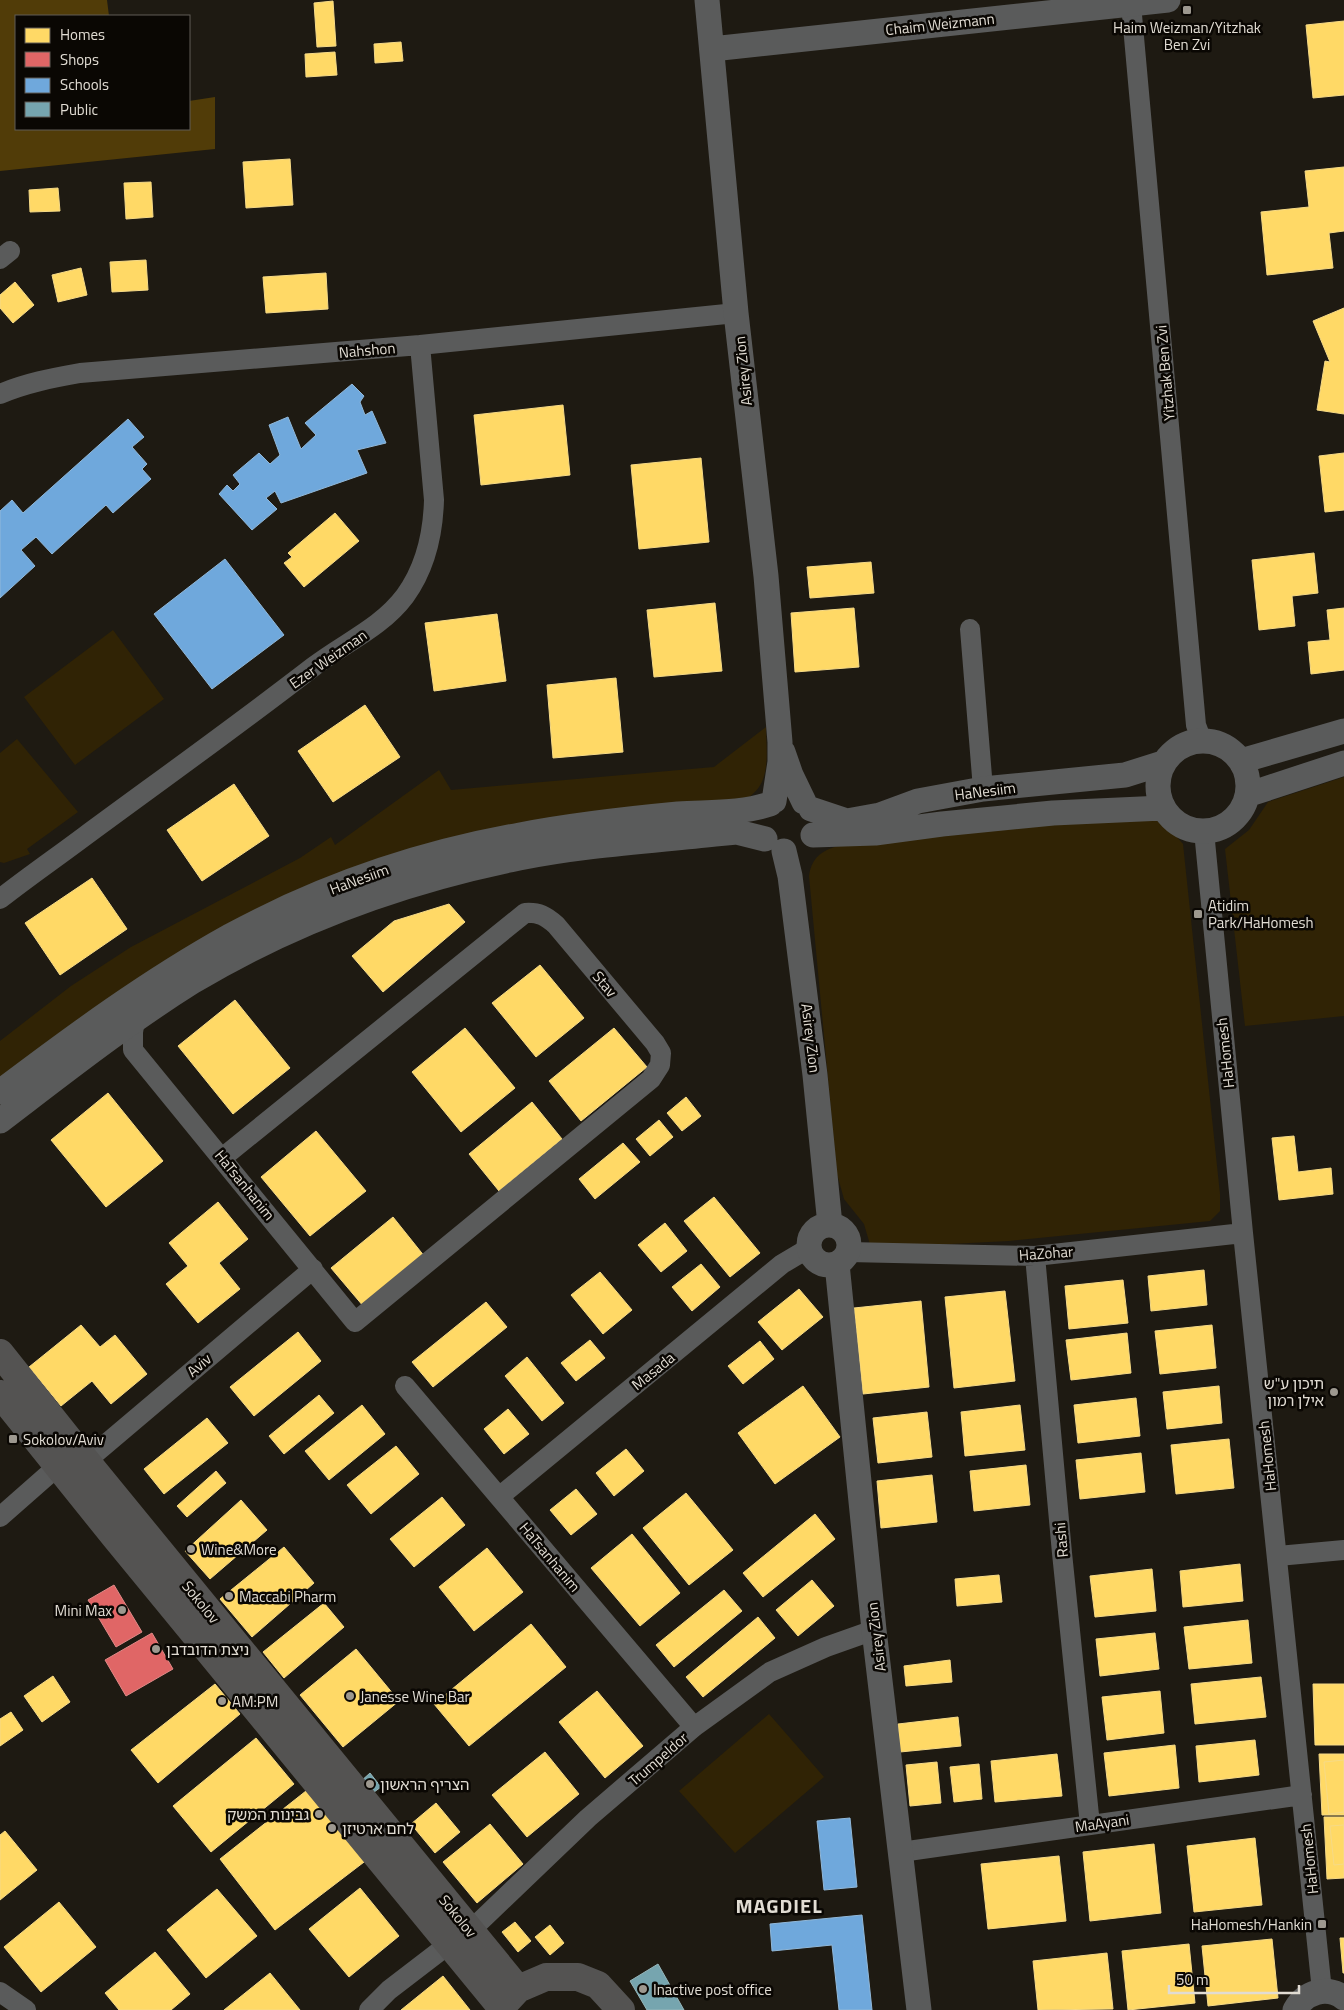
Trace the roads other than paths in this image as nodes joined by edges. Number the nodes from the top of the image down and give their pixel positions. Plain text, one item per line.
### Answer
1 (707, 0) edge
2 (1168, 0) edge
3 (1131, 4) junction
4 (712, 48) junction
5 (736, 312) junction
6 (420, 346) junction
7 (0, 394) edge
8 (970, 629) dead end
9 (1344, 731) edge
10 (1202, 741) junction
11 (780, 742) junction
12 (1241, 761) junction
13 (1163, 763) junction
14 (1344, 763) edge
15 (983, 790) junction
16 (1247, 794) junction
17 (772, 803) junction
18 (808, 805) junction
19 (1163, 808) junction
20 (1204, 831) junction
21 (813, 835) junction
22 (775, 845) junction
23 (40, 869) junction
24 (0, 881) edge
25 (0, 899) edge
26 (135, 1020) junction
27 (100, 1045) junction
28 (134, 1050) junction
29 (0, 1092) edge
30 (0, 1121) edge
31 (222, 1158) junction
32 (830, 1226) junction
33 (1243, 1233) junction
34 (809, 1248) junction
35 (1035, 1256) junction
36 (842, 1258) junction
37 (313, 1269) junction
38 (355, 1322) joint
39 (0, 1353) edge
40 (405, 1386) dead end
41 (0, 1394) edge
42 (86, 1461) junction
43 (58, 1466) junction
44 (499, 1497) junction
45 (0, 1517) edge
46 (1344, 1550) edge
47 (1278, 1556) junction
48 (874, 1630) junction
49 (694, 1727) junction
50 (1302, 1795) junction
51 (1090, 1824) junction
52 (901, 1852) junction
53 (460, 1937) junction
54 (0, 1992) edge
55 (1333, 1995) edge
56 (506, 2002) edge
57 (26, 2010) edge
58 (369, 2010) edge
59 (621, 2010) edge
60 (919, 2010) edge
61 (1295, 2010) edge

1 - 4 street, Asirey Zion
2 - 3 street, Chaim Weizmann
3 - 4 street, Chaim Weizmann
3 - 10 street, Yitzhak Ben Zvi
4 - 5 street, Asirey Zion
5 - 6 street, Nahshon
5 - 11 street, Asirey Zion
6 - 7 street, Nahshon
6 - 23 street, Ezer Weizman
8 - 15 street
9 - 12 street
10 - 12 street
10 - 13 street
11 - 17 street, Asirey Zion
11 - 18 street, Asirey Zion
12 - 16 street
13 - 15 street, HaNesiim
13 - 19 street
14 - 16 street
15 - 18 street, HaNesiim
16 - 20 street
17 - 18 street
17 - 22 street
17 - 29 street, HaNesiim
18 - 21 street
19 - 20 street
19 - 21 street, HaNesiim
20 - 33 street, HaHomesh
21 - 22 street
22 - 26 street, HaNesiim
22 - 32 street, Asirey Zion
23 - 24 street, Ezer Weizman
23 - 25 street, Ezer Weizman
26 - 27 street, HaNesiim
26 - 28 street
27 - 28 street
27 - 30 street, HaNesiim
28 - 31 street, HaTsanhanim
31 - 37 street, HaTsanhanim
31 - 38 street, Stav
32 - 34 street
32 - 36 street
33 - 35 street, HaZohar
33 - 47 street, HaHomesh
34 - 36 street
34 - 44 street, Masada
35 - 36 street, HaZohar
35 - 51 street, Rashi
36 - 48 street, Asirey Zion
37 - 38 street, HaTsanhanim
37 - 42 street, Aviv
39 - 42 main road, Sokolov
40 - 44 street, HaTsanhanim
41 - 43 main road, Sokolov
42 - 53 main road, Sokolov
43 - 45 street
43 - 53 main road, Sokolov
44 - 49 street, HaTsanhanim
46 - 47 street
47 - 50 street, HaHomesh
48 - 49 street, Trumpeldor
48 - 52 street, Asirey Zion
49 - 53 street, Trumpeldor
50 - 51 street, MaAyani
50 - 55 street, HaHomesh
51 - 52 street, MaAyani
52 - 60 street, Asirey Zion
53 - 56 main road, Sokolov
53 - 58 street, Trumpeldor
54 - 57 street
55 - 61 street
56 - 59 main road

